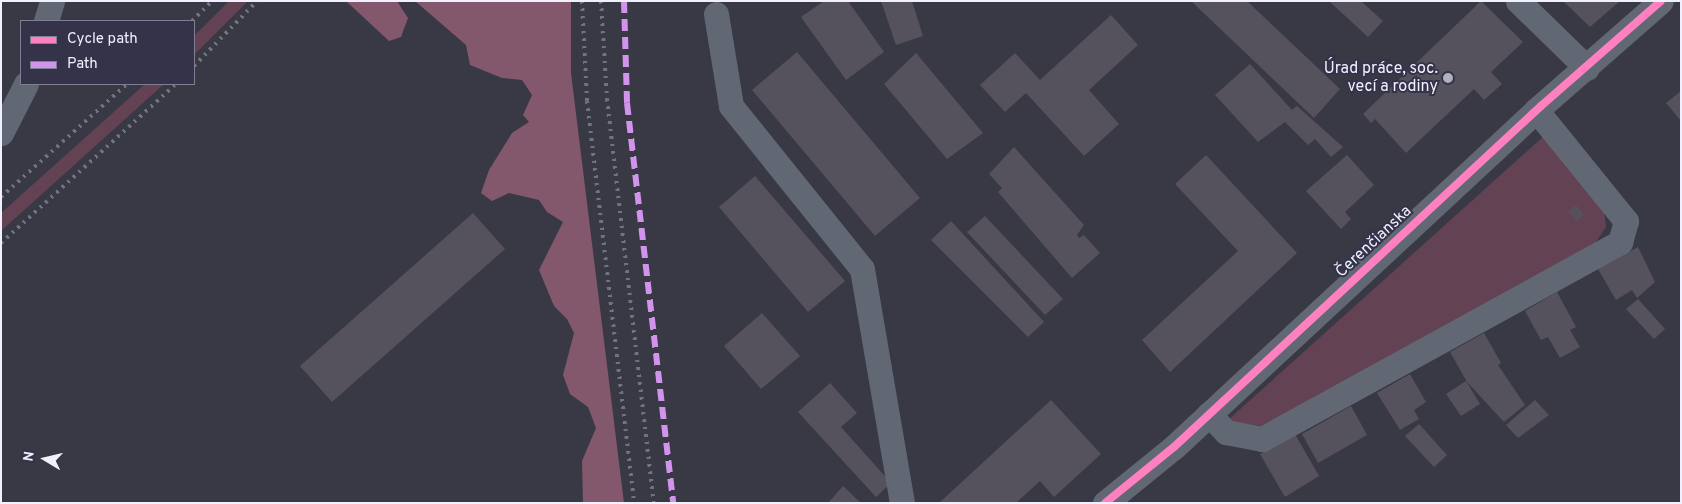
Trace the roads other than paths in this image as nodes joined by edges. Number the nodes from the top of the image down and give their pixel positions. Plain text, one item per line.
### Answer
1 (52, 1) edge
2 (1518, 1) edge
3 (1661, 1) edge
4 (716, 14) dead end
5 (46, 20) edge
6 (1588, 68) junction
7 (25, 85) edge
8 (1536, 110) junction
9 (1, 132) edge
10 (1209, 414) junction
11 (902, 503) edge
12 (1105, 503) edge

1 - 5 street
2 - 6 street
3 - 6 street, Čerenčianska
4 - 11 street
6 - 8 street, Čerenčianska
7 - 9 street
8 - 10 street, Čerenčianska
8 - 10 street
10 - 12 street, Čerenčianska

